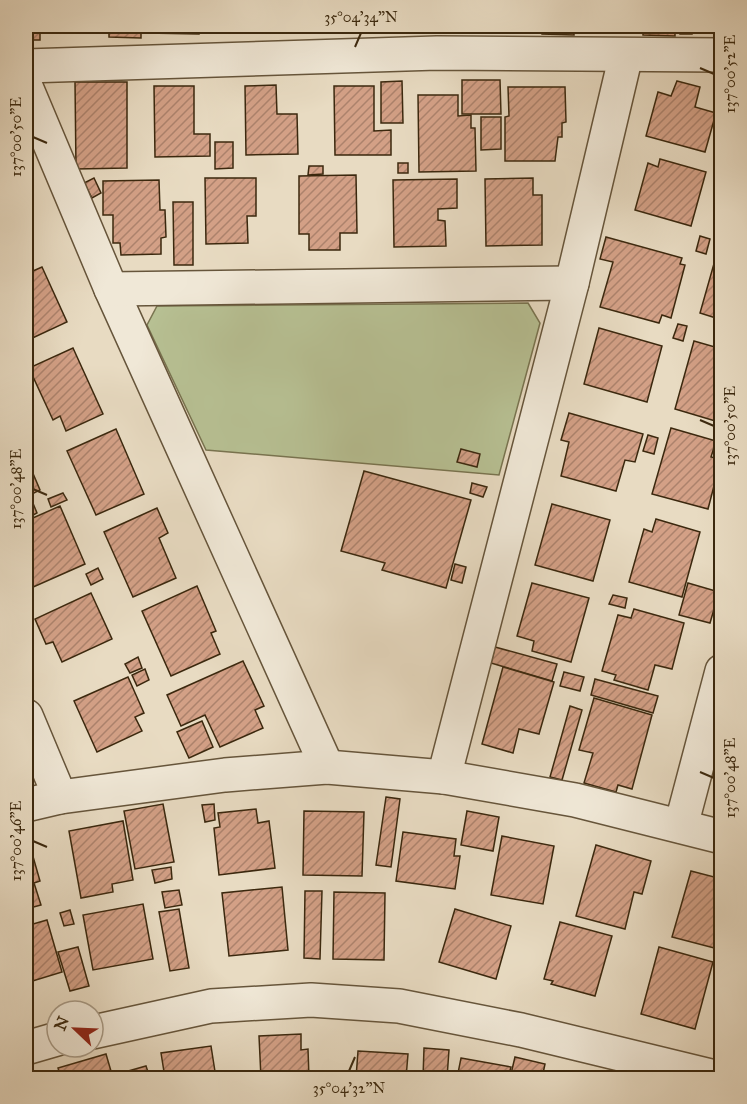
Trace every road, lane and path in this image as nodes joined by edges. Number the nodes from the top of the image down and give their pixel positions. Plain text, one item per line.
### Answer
1 (437, 39) edge
2 (626, 55) junction
3 (722, 55) edge
4 (26, 66) edge
5 (26, 87) edge
6 (572, 283) junction
7 (111, 289) junction
8 (722, 671) edge
9 (26, 716) edge
10 (327, 767) junction
11 (444, 777) junction
12 (60, 797) junction
13 (26, 805) edge
14 (681, 826) junction
15 (722, 837) edge
16 (105, 1029) edge
17 (45, 1042) edge
18 (26, 1048) edge
19 (719, 1078) edge

1 - 2 street
1 - 4 street
2 - 3 street
2 - 6 street
5 - 7 street
6 - 7 street
6 - 11 street
7 - 10 street
8 - 14 street
9 - 12 street
10 - 11 street
10 - 12 street
11 - 14 street
12 - 13 street
14 - 15 street
16 - 19 street
17 - 18 street

